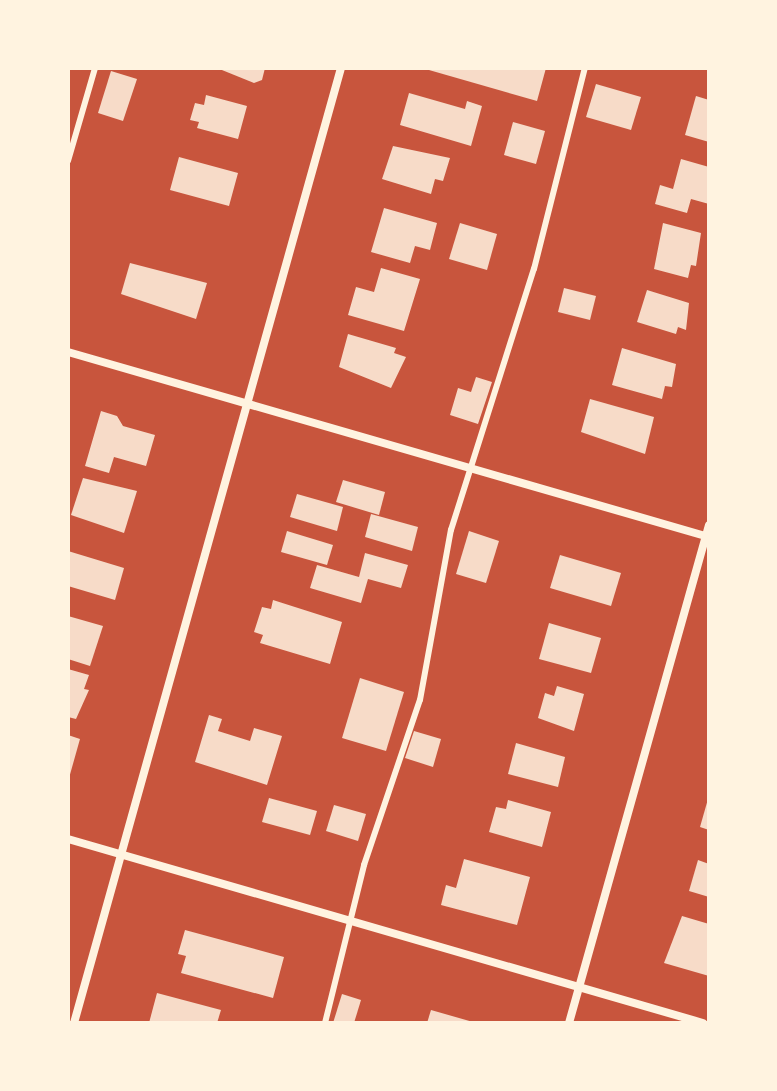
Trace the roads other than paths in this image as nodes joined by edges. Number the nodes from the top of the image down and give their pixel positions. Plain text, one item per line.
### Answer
1 (95, 68) edge
2 (341, 68) edge
3 (585, 68) edge
4 (68, 161) edge
5 (68, 352) edge
6 (247, 405) junction
7 (472, 469) junction
8 (709, 525) edge
9 (707, 536) edge
10 (68, 839) edge
11 (121, 855) junction
12 (351, 922) junction
13 (579, 987) junction
14 (74, 1023) edge
15 (325, 1023) edge
16 (569, 1023) edge
17 (703, 1023) edge

1 - 4 lane
2 - 6 street
3 - 7 lane
5 - 6 street
6 - 7 street
6 - 11 street
7 - 9 street
7 - 12 lane
8 - 9 street
9 - 13 street
10 - 11 street
11 - 12 street
11 - 14 street
12 - 13 street
12 - 15 lane
13 - 16 street
13 - 17 street

